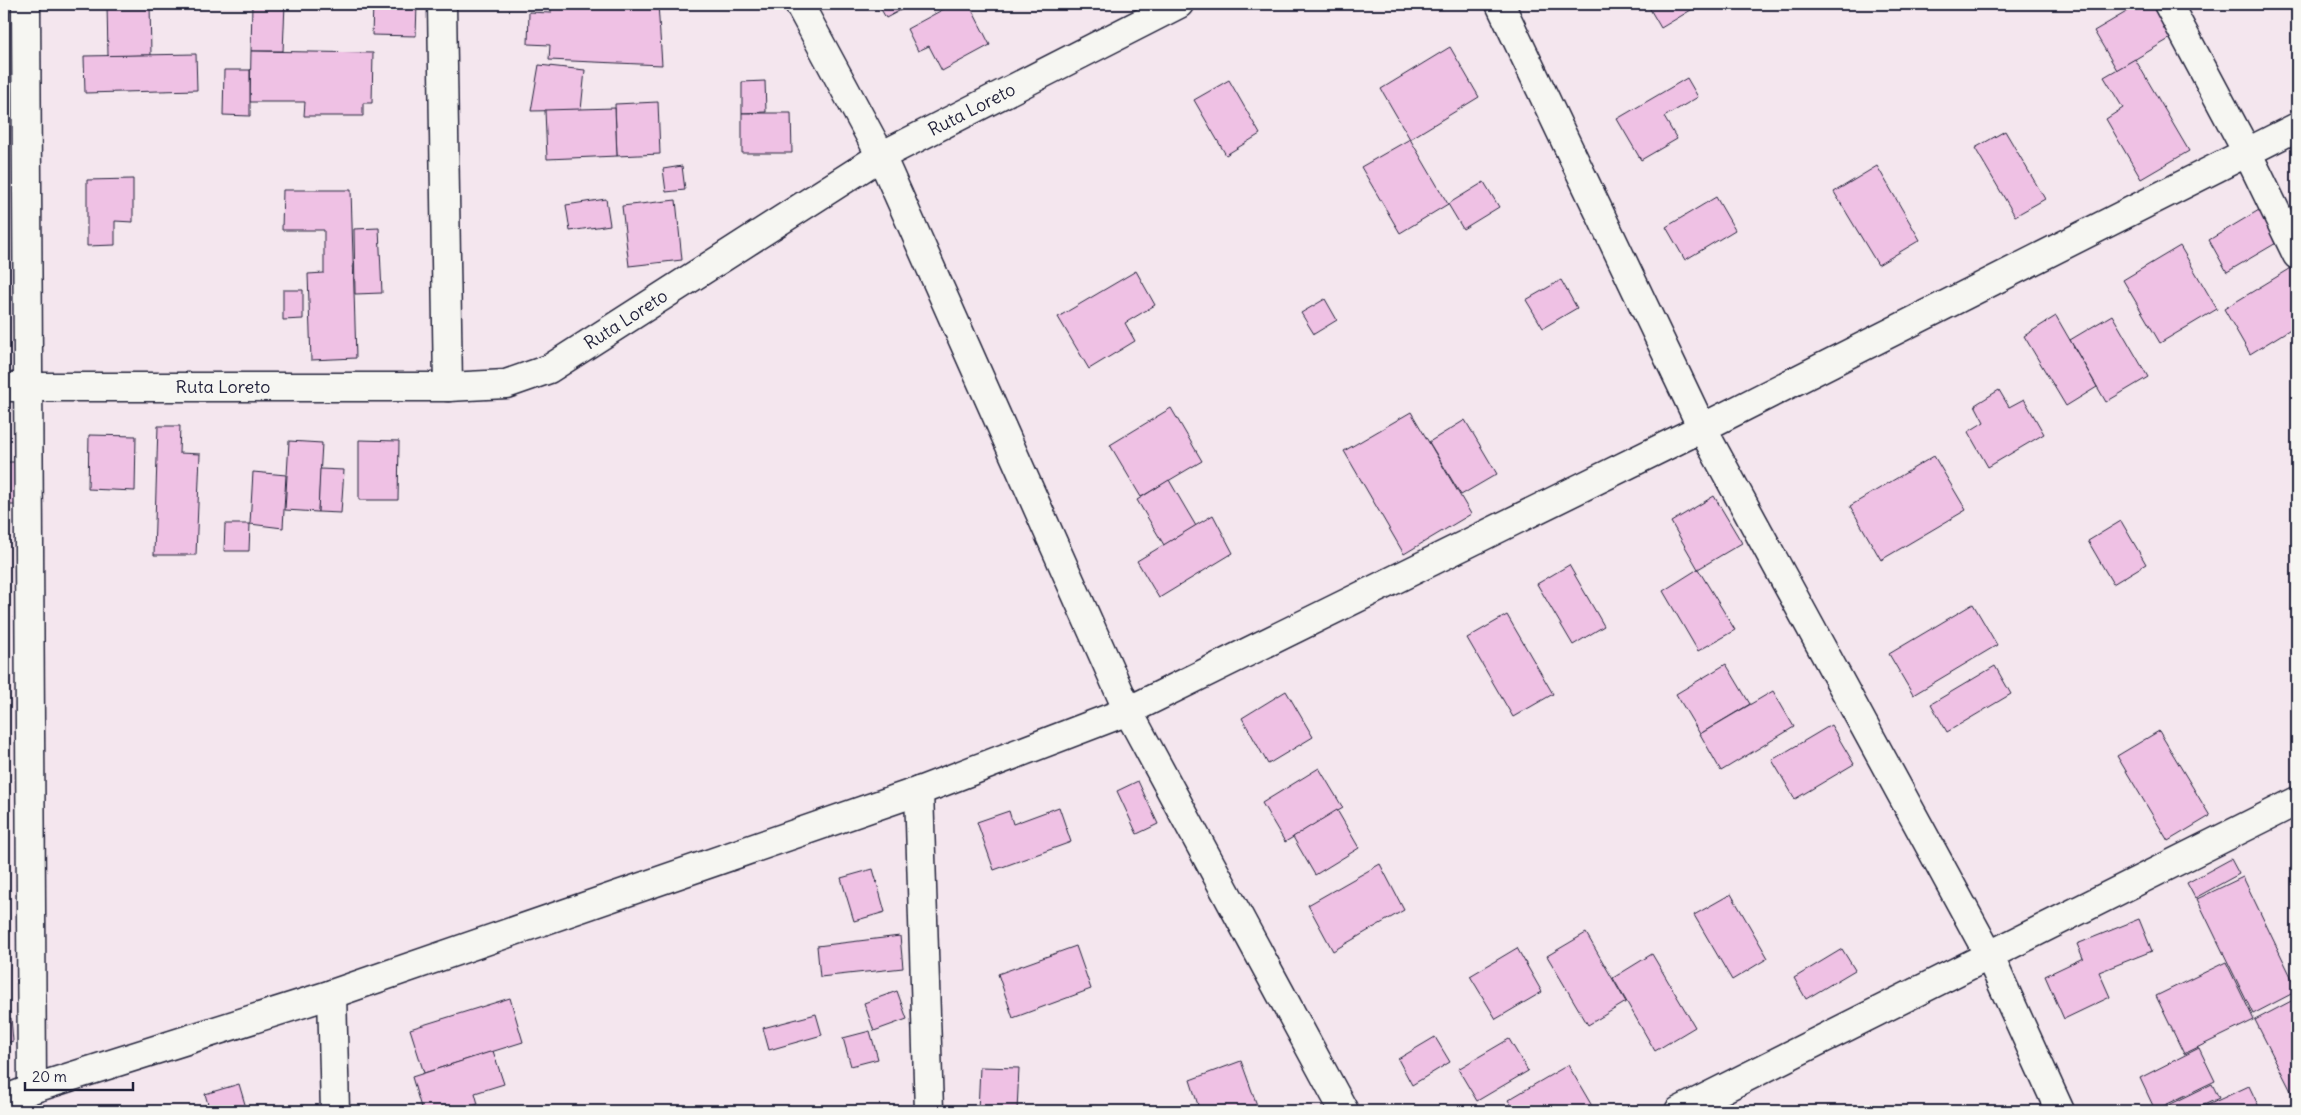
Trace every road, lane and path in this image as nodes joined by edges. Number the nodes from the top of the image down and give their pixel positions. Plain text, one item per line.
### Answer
1 (26, 4) edge
2 (442, 4) edge
3 (799, 4) edge
4 (1179, 4) edge
5 (1500, 4) edge
6 (2168, 4) edge
7 (2297, 128) edge
8 (2247, 152) junction
9 (881, 156) junction
10 (2297, 255) edge
11 (16, 387) edge
12 (448, 387) junction
13 (1702, 428) junction
14 (1128, 711) junction
15 (919, 791) junction
16 (2297, 801) edge
17 (1989, 956) junction
18 (332, 994) junction
19 (32, 1089) junction
20 (4, 1100) edge
21 (335, 1111) edge
22 (929, 1111) edge
23 (1344, 1111) edge
24 (1679, 1111) edge
25 (2060, 1111) edge

1 - 11 street
2 - 12 street
3 - 9 street
4 - 9 street, Ruta Loreto
5 - 13 street
6 - 8 street
7 - 8 street
8 - 10 street
8 - 13 street
9 - 12 street, Ruta Loreto
9 - 14 street
11 - 12 street, Ruta Loreto
11 - 19 street
13 - 14 street
13 - 17 street
14 - 15 street
14 - 23 street
15 - 18 street
15 - 22 street
16 - 17 street
17 - 24 street
17 - 25 street
18 - 19 street
18 - 21 street
19 - 20 street

